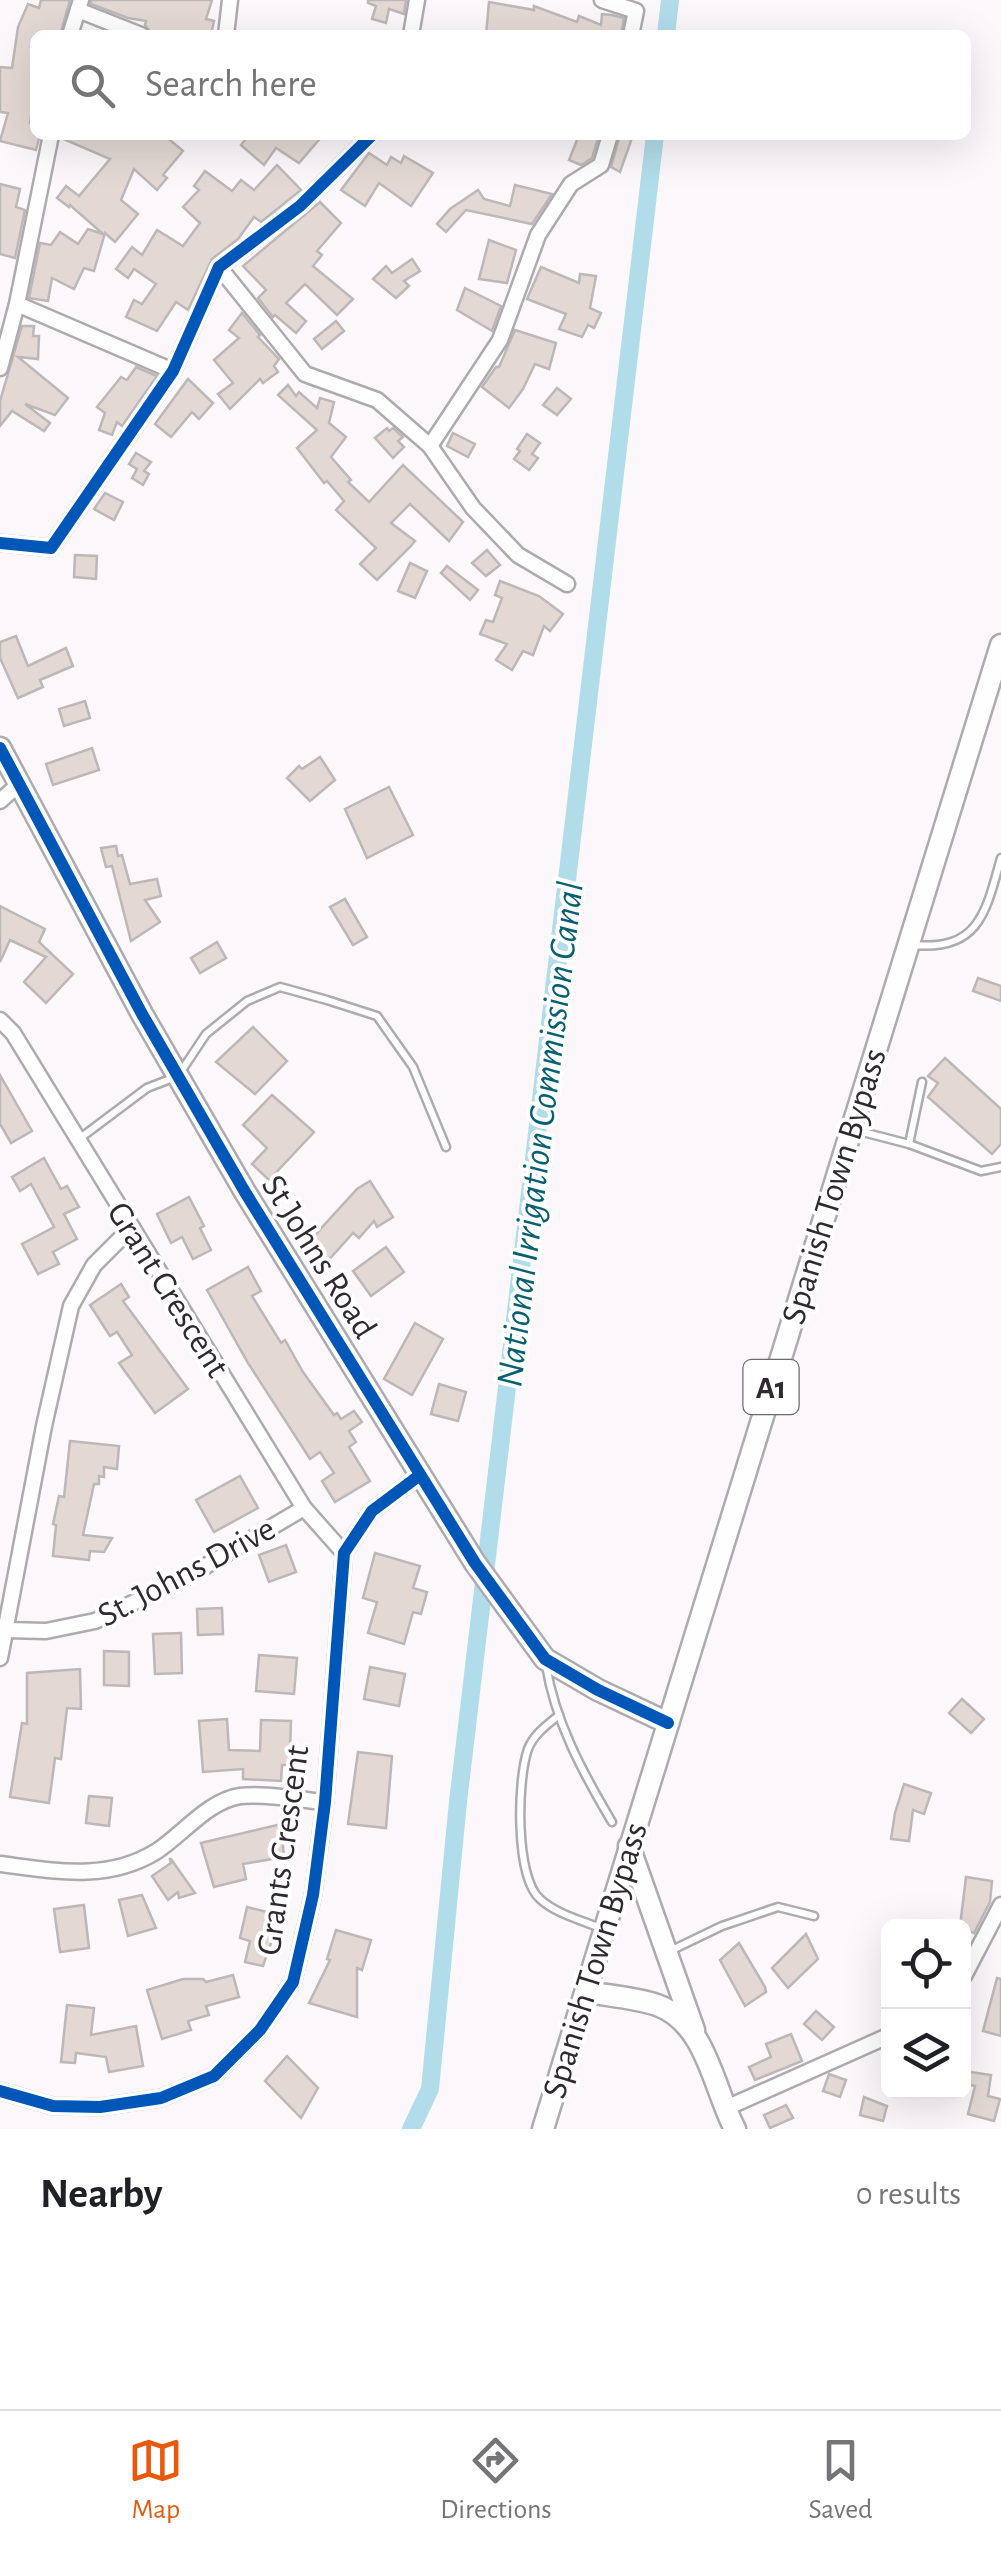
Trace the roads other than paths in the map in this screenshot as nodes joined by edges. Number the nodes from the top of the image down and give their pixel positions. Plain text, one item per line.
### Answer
1 (230, 0) edge
2 (416, 0) edge
3 (602, 0) edge
4 (80, 5) edge
5 (72, 30) edge
6 (131, 30) edge
7 (227, 30) edge
8 (411, 30) edge
9 (632, 30) edge
10 (50, 140) edge
11 (361, 140) edge
12 (609, 140) edge
13 (219, 267) junction
14 (17, 304) junction
15 (0, 368) edge
16 (173, 371) junction
17 (430, 446) junction
18 (0, 543) edge
19 (567, 584) dead end
20 (1001, 645) edge
21 (0, 748) edge
22 (18, 785) junction
23 (0, 801) edge
24 (1001, 858) edge
25 (908, 945) junction
26 (0, 1020) edge
27 (178, 1076) junction
28 (922, 1082) dead end
29 (851, 1129) junction
30 (78, 1140) junction
31 (908, 1144) junction
32 (446, 1147) dead end
33 (1001, 1167) edge
34 (132, 1227) junction
35 (420, 1475) junction
36 (304, 1508) junction
37 (344, 1553) junction
38 (6, 1630) junction
39 (0, 1658) edge
40 (545, 1659) junction
41 (559, 1716) junction
42 (668, 1723) junction
43 (325, 1802) junction
44 (612, 1822) dead end
45 (628, 1846) junction
46 (0, 1864) edge
47 (1001, 1904) edge
48 (814, 1916) dead end
49 (604, 1930) junction
50 (668, 1952) junction
51 (971, 1962) edge
52 (587, 1992) junction
53 (696, 2036) junction
54 (881, 2039) edge
55 (0, 2091) edge
56 (724, 2108) junction
57 (542, 2129) edge
58 (735, 2129) edge

1 - 7 street
2 - 8 street
3 - 9 street
4 - 5 street
4 - 6 street
10 - 14 street
11 - 13 street
12 - 17 street
13 - 16 street
13 - 17 street
14 - 15 street
14 - 16 street
16 - 18 street
17 - 19 street
20 - 25 main road, Spanish Town Bypass / A1
21 - 22 main road, St Johns Road
22 - 23 street
22 - 27 main road, St Johns Road
24 - 25 lane
25 - 29 main road, Spanish Town Bypass / A1
26 - 30 street, Grant Crescent
27 - 30 lane
27 - 32 lane
27 - 35 main road, St Johns Road
28 - 31 lane
29 - 31 lane
29 - 42 main road, Spanish Town Bypass / A1
30 - 34 street, Grant Crescent
31 - 33 lane
34 - 36 street, Grant Crescent
34 - 38 street
35 - 37 street, Grants Crescent
35 - 40 main road, St Johns Road
36 - 37 street, Grant Crescent
36 - 38 street, St. Johns Drive
37 - 43 street, Grants Crescent
38 - 39 street
40 - 41 lane
40 - 42 main road, St Johns Road
41 - 44 lane
41 - 49 lane
42 - 45 main road, Spanish Town Bypass / A1
43 - 46 street
43 - 55 street, Grants Crescent
45 - 49 main road, Spanish Town Bypass / A1
45 - 50 main road
47 - 51 street
48 - 50 lane
49 - 52 main road, Spanish Town Bypass / A1
50 - 53 main road
52 - 53 main road
52 - 57 main road, Spanish Town Bypass / A1
53 - 56 main road
54 - 56 street
56 - 58 main road

